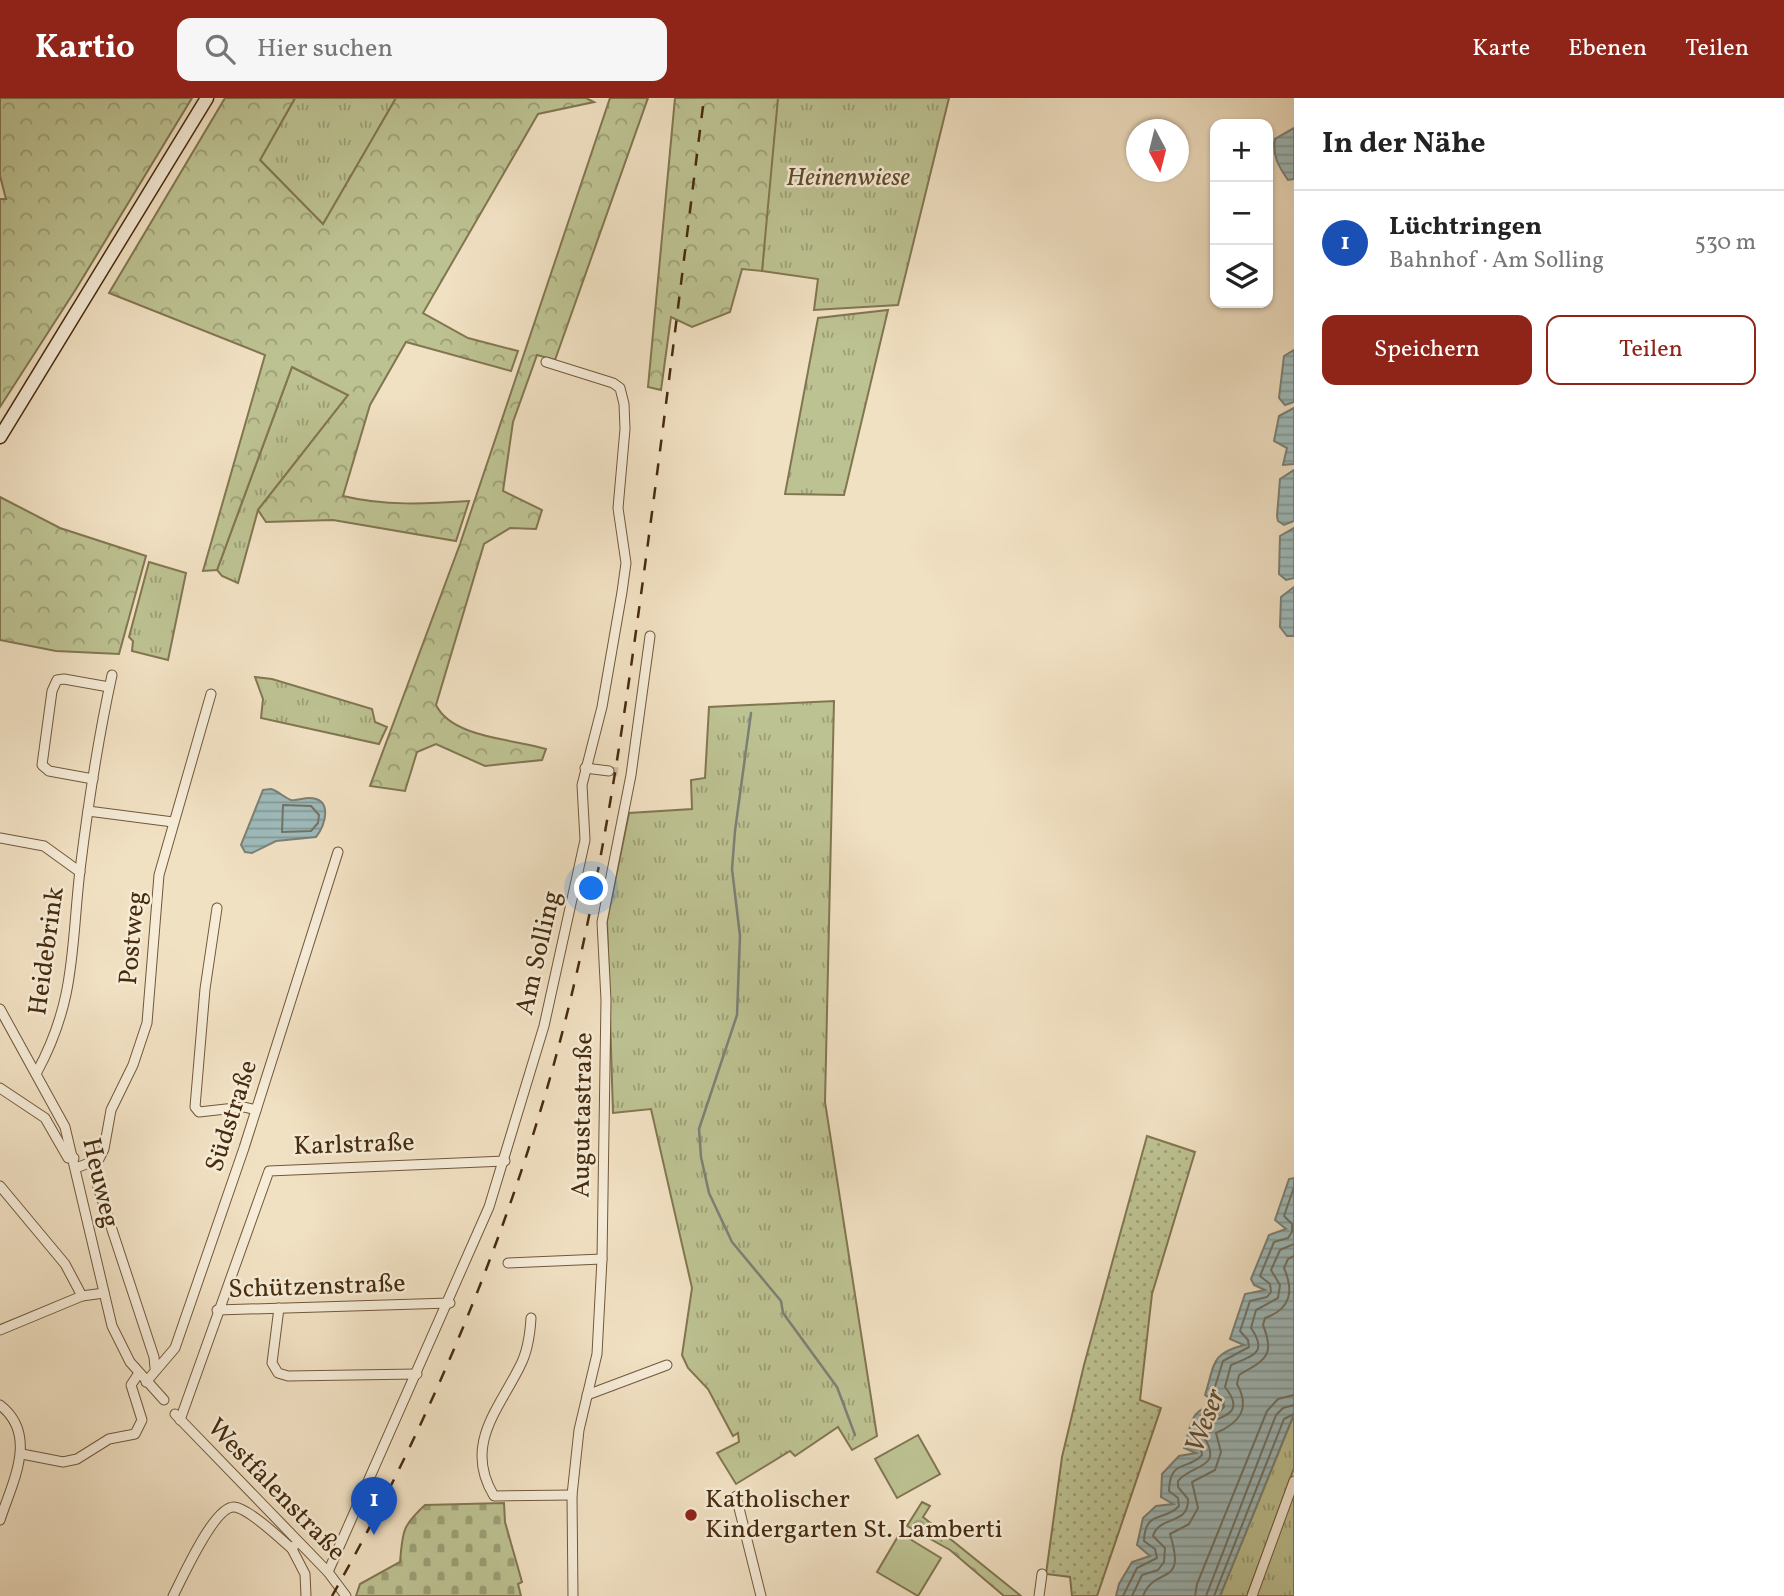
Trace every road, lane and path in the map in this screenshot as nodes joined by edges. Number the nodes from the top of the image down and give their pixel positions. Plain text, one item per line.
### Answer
1 (207, 98) edge
2 (546, 362) dead end
3 (0, 437) edge
4 (650, 636) dead end
5 (112, 675) dead end
6 (110, 687) junction
7 (211, 694) dead end
8 (585, 768) junction
9 (609, 771) tunnel mouth
10 (619, 772) tunnel mouth
11 (631, 775) junction
12 (93, 779) junction
13 (88, 811) junction
14 (173, 822) junction
15 (0, 838) edge
16 (338, 852) dead end
17 (80, 872) junction
18 (217, 908) dead end
19 (0, 1009) edge
20 (37, 1072) junction
21 (0, 1088) edge
22 (256, 1110) junction
23 (505, 1161) junction
24 (75, 1163) junction
25 (95, 1178) dead end
26 (0, 1186) edge
27 (601, 1259) junction
28 (508, 1263) dead end
29 (104, 1293) junction
30 (82, 1296) junction
31 (450, 1303) junction
32 (279, 1308) junction
33 (217, 1310) junction
34 (531, 1318) dead end
35 (0, 1330) edge
36 (667, 1366) dead end
37 (155, 1368) junction
38 (139, 1373) junction
39 (416, 1374) junction
40 (146, 1381) junction
41 (587, 1395) junction
42 (164, 1401) dead end
43 (0, 1405) edge
44 (177, 1417) joint
45 (22, 1454) junction
46 (1294, 1481) edge
47 (572, 1494) junction
48 (736, 1496) dead end
49 (0, 1520) edge
50 (295, 1545) junction
51 (328, 1572) junction
52 (1042, 1574) dead end
53 (173, 1596) edge
54 (306, 1596) edge
55 (346, 1596) edge
56 (573, 1596) edge
57 (761, 1596) edge
58 (1040, 1596) edge
59 (1252, 1596) edge

1 - 3 main road
2 - 8 street, Am Solling
4 - 11 street, Augustastraße
5 - 6 street, Heidebrink
6 - 12 street, Heidebrink
6 - 12 street
7 - 14 street, Postweg
8 - 9 street
8 - 23 street, Am Solling
10 - 11 street
11 - 27 street, Augustastraße
12 - 13 street, Heidebrink
13 - 14 street
13 - 17 street, Heidebrink
14 - 24 street, Postweg
15 - 17 street, Heidebrink
16 - 22 street, Südstraße
17 - 20 street, Heidebrink
18 - 22 street
19 - 20 street, Heuweg
20 - 24 street, Heuweg
21 - 24 street
22 - 37 street, Südstraße
23 - 31 street, Am Solling
23 - 33 street, Karlstraße
24 - 29 street, Heuweg
25 - 37 street, Heuweg
26 - 30 street
27 - 28 street
27 - 41 street, Augustastraße
29 - 30 street
29 - 38 street, Heuweg
30 - 35 street
31 - 32 street, Schützenstraße
31 - 39 street, Am Solling
32 - 33 street, Schützenstraße
32 - 39 street
33 - 44 street, Schützenstraße
34 - 47 street
36 - 41 street
37 - 40 street, Südstraße
38 - 40 street
38 - 45 street
39 - 51 street, Am Solling
40 - 42 street
41 - 47 street, Augustastraße
43 - 45 street
44 - 50 street, Westfalenstraße
45 - 49 street
46 - 59 street
47 - 56 street, Augustastraße
48 - 57 street
50 - 51 street, Westfalenstraße
50 - 53 street
50 - 54 street
51 - 55 street, Westfalenstraße
52 - 58 street

